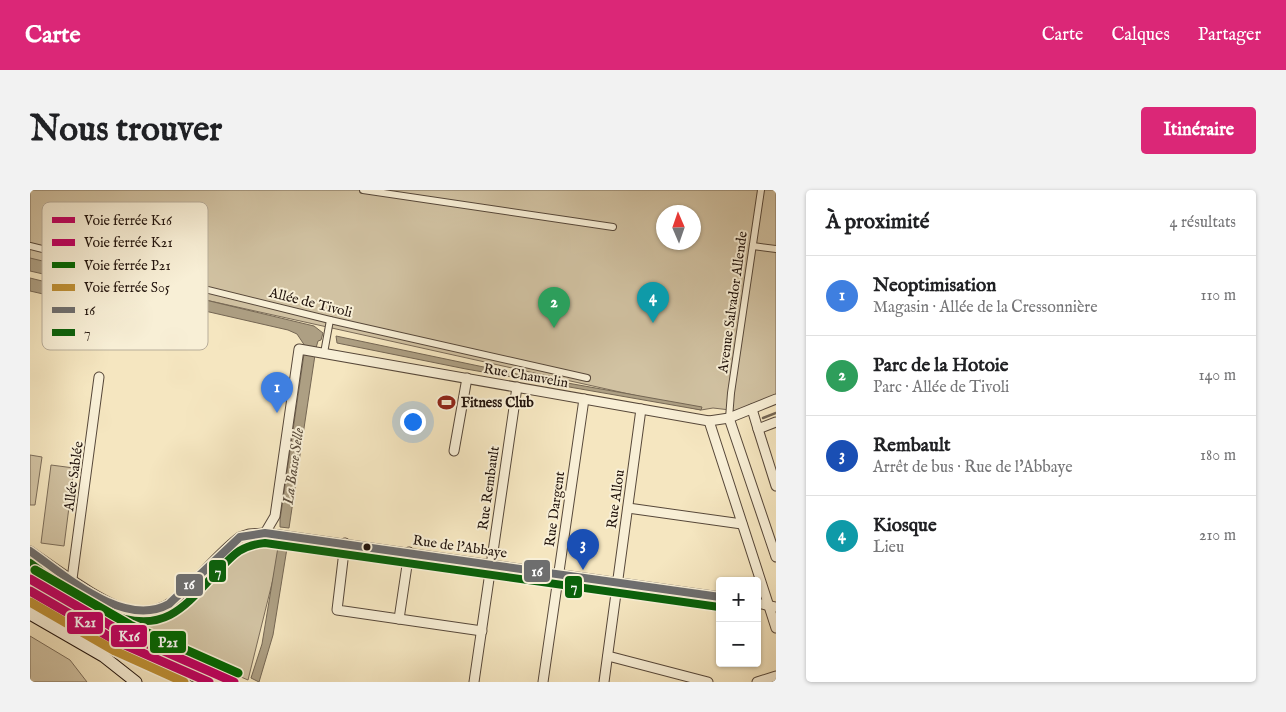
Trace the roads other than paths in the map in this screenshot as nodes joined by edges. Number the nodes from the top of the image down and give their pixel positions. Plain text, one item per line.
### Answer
1 (362, 190) edge
2 (761, 190) edge
3 (613, 226) dead end
4 (753, 246) junction
5 (776, 249) edge
6 (208, 290) edge
7 (330, 320) junction
8 (321, 352) junction
9 (99, 377) dead end
10 (467, 378) junction
11 (587, 378) dead end
12 (516, 387) junction
13 (584, 399) junction
14 (776, 399) edge
15 (641, 409) junction
16 (752, 409) junction
17 (729, 418) junction
18 (709, 421) junction
19 (776, 422) edge
20 (758, 429) junction
21 (454, 451) dead end
22 (776, 486) edge
23 (628, 508) junction
24 (742, 524) junction
25 (265, 533) junction
26 (345, 543) junction
27 (30, 551) edge
28 (409, 552) junction
29 (776, 557) edge
30 (492, 564) junction
31 (558, 574) junction
32 (72, 579) junction
33 (617, 583) junction
34 (716, 596) edge
35 (772, 606) edge
36 (30, 614) edge
37 (399, 619) junction
38 (776, 628) edge
39 (482, 631) junction
40 (608, 656) junction
41 (776, 676) edge
42 (136, 682) edge
43 (474, 682) edge
44 (543, 682) edge
45 (604, 682) edge
46 (708, 682) edge
47 (757, 682) edge

1 - 3 street
2 - 4 street, Avenue Salvador Allende
4 - 5 street
4 - 17 street, Avenue Salvador Allende
6 - 7 street, Allée de Tivoli
7 - 8 street
7 - 11 street, Allée de Tivoli
8 - 10 street, Rue Chauvelin
8 - 25 street, Rue Chauvelin
9 - 32 street, Allée Sablée
10 - 12 street, Rue Chauvelin
10 - 21 street
12 - 13 street, Rue Chauvelin
12 - 30 street, Rue Rembault
13 - 15 street, Rue Chauvelin
13 - 31 street, Rue Dargent
14 - 16 street, Rue Chauvelin
15 - 18 street, Rue Chauvelin
15 - 23 street, Rue Allou
16 - 17 street, Rue Chauvelin
16 - 20 street
17 - 18 street, Rue Chauvelin
17 - 29 street
18 - 24 street
19 - 20 street
20 - 22 street
23 - 24 street
23 - 33 street, Rue Allou
24 - 35 street
25 - 26 street, Rue de l'Abbaye
25 - 32 street, Rue de l'Abbaye
26 - 28 street, Rue de l'Abbaye
26 - 37 street
27 - 32 street, Rue de l'Abbaye
28 - 30 street, Rue de l'Abbaye
28 - 37 street
30 - 31 street, Rue de l'Abbaye
30 - 39 street, Rue Rembault
31 - 33 street, Rue de l'Abbaye
31 - 44 street, Rue Dargent
33 - 34 street, Rue de l'Abbaye
33 - 40 street, Rue Allou
35 - 38 street
36 - 42 main road
37 - 39 street
39 - 43 street, Rue Rembault
40 - 45 street, Rue Allou
40 - 46 street
41 - 47 street

